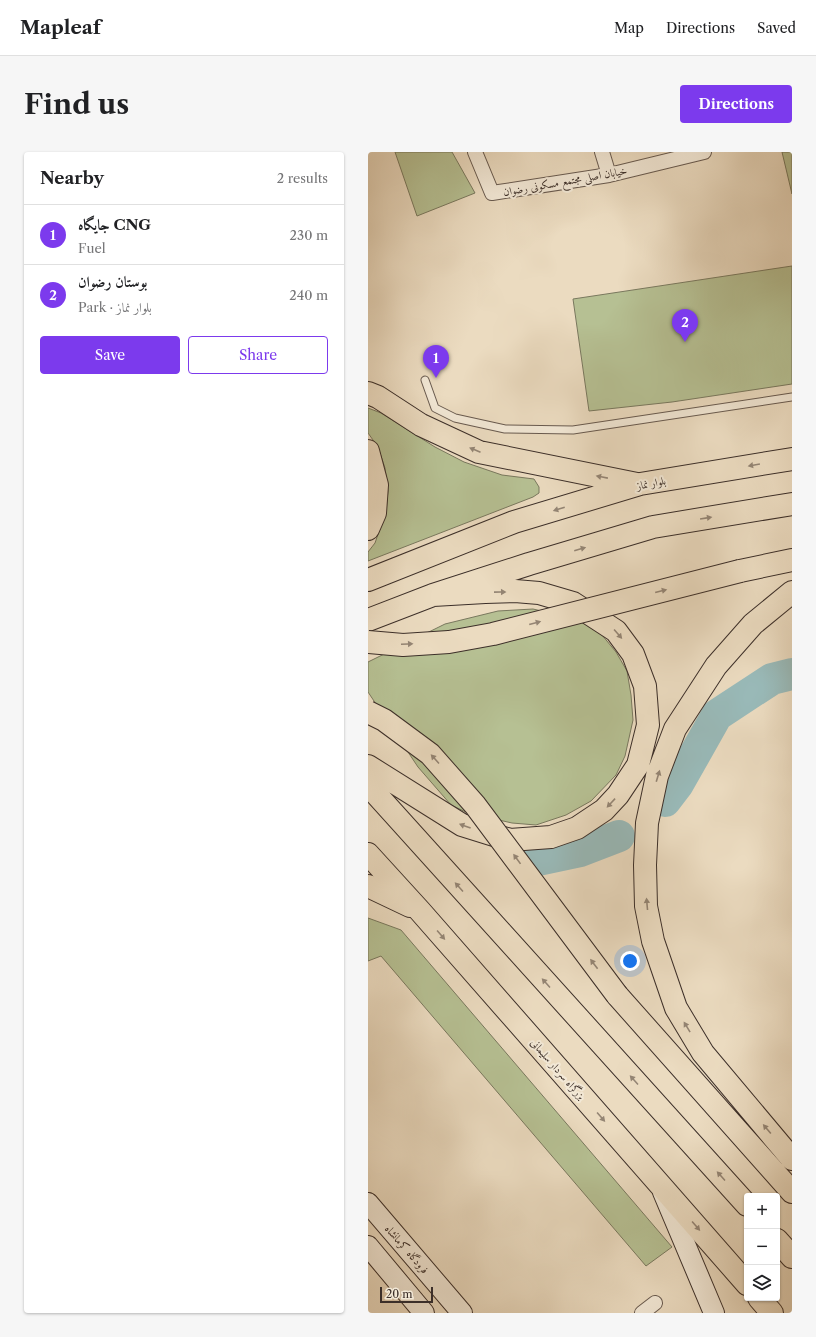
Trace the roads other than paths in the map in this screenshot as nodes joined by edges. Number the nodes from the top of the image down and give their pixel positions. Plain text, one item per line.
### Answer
1 (475, 152) edge
2 (602, 152) edge
3 (704, 152) edge
4 (609, 174) junction
5 (425, 380) dead end
6 (368, 393) edge
7 (792, 397) edge
8 (368, 451) edge
9 (792, 459) edge
10 (640, 484) junction
11 (792, 504) edge
12 (368, 530) edge
13 (792, 560) edge
14 (368, 580) edge
15 (792, 592) edge
16 (433, 596) junction
17 (368, 620) edge
18 (368, 642) edge
19 (368, 712) edge
20 (368, 766) edge
21 (368, 785) edge
22 (368, 854) edge
23 (368, 886) edge
24 (420, 911) junction
25 (792, 1159) edge
26 (660, 1184) junction
27 (792, 1192) edge
28 (744, 1202) edge
29 (368, 1203) edge
30 (780, 1243) edge
31 (368, 1246) edge
32 (792, 1257) edge
33 (744, 1281) edge
34 (762, 1301) edge
35 (655, 1303) dead end
36 (424, 1313) edge
37 (462, 1313) edge
38 (642, 1313) edge
39 (714, 1313) edge
40 (772, 1313) edge

1 - 4 street, خیابان اصلی مجتمع مسکونی رضوان
2 - 4 street
3 - 4 street, خیابان اصلی مجتمع مسکونی رضوان
5 - 7 lane
10 -> 6 highway
8 - 12 highway
9 -> 10 highway, بلوار نماز
10 -> 14 highway, بلوار نماز
16 -> 11 highway
18 -> 13 highway, bridge
25 -> 15 highway
16 - 17 highway
16 -> 20 highway
27 -> 19 highway, bridge
28 -> 21 highway
22 - 24 highway, بزرگراه سردار سلیمانی
23 - 24 highway
24 -> 26 highway, بزرگراه سردار سلیمانی
26 -> 33 highway, بزرگراه سردار سلیمانی
26 - 39 main road
29 - 37 main road, فرودگاه کرمانشاه
30 - 32 highway
31 - 36 main road
34 - 40 highway
35 - 38 street

